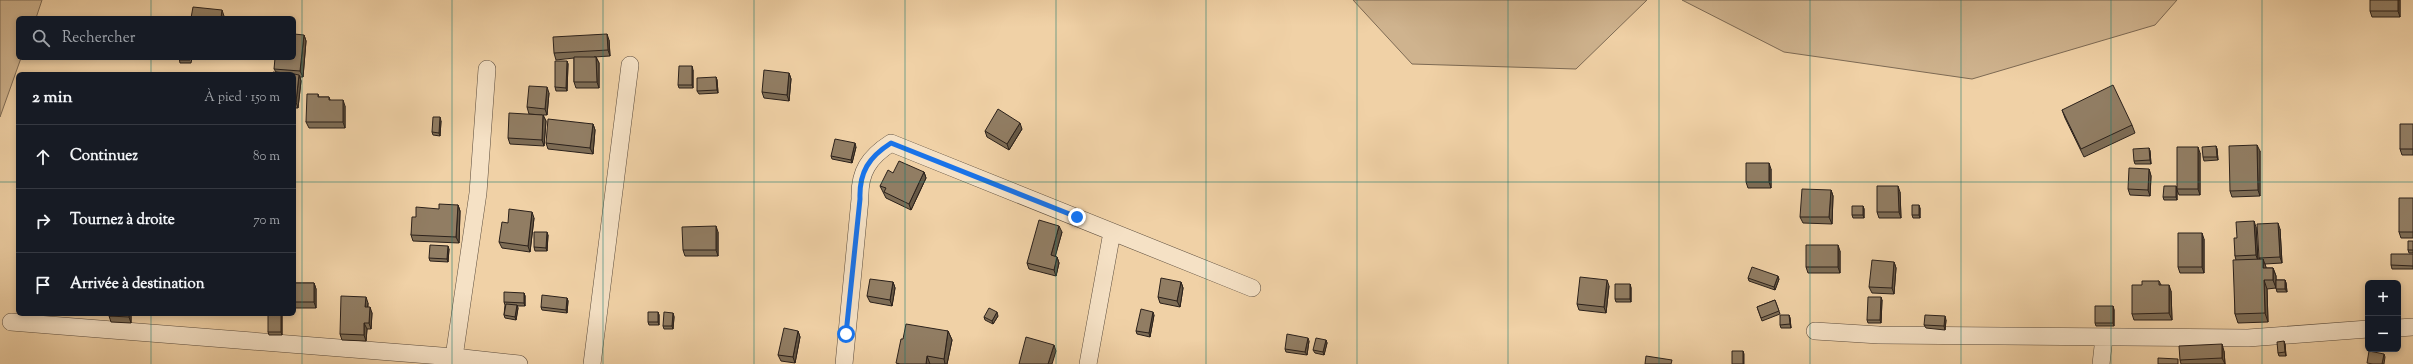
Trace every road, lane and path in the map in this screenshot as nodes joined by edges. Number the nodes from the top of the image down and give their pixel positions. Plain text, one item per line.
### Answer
1 (630, 65) dead end
2 (487, 69) dead end
3 (1112, 232) junction
4 (1252, 288) dead end
5 (11, 322) dead end
6 (2413, 327) edge
7 (2401, 328) edge
8 (2365, 329) edge
9 (1815, 331) dead end
10 (2104, 338) junction
11 (454, 357) junction
12 (418, 360) edge
13 (519, 364) edge
14 (592, 364) edge
15 (844, 364) edge
16 (1088, 364) edge
17 (2101, 364) edge

1 - 14 street
2 - 11 street
3 - 4 street
3 - 15 street
3 - 16 street
5 - 12 street
6 - 7 street
8 - 10 street
9 - 10 street
10 - 17 street
11 - 12 street
11 - 13 street

